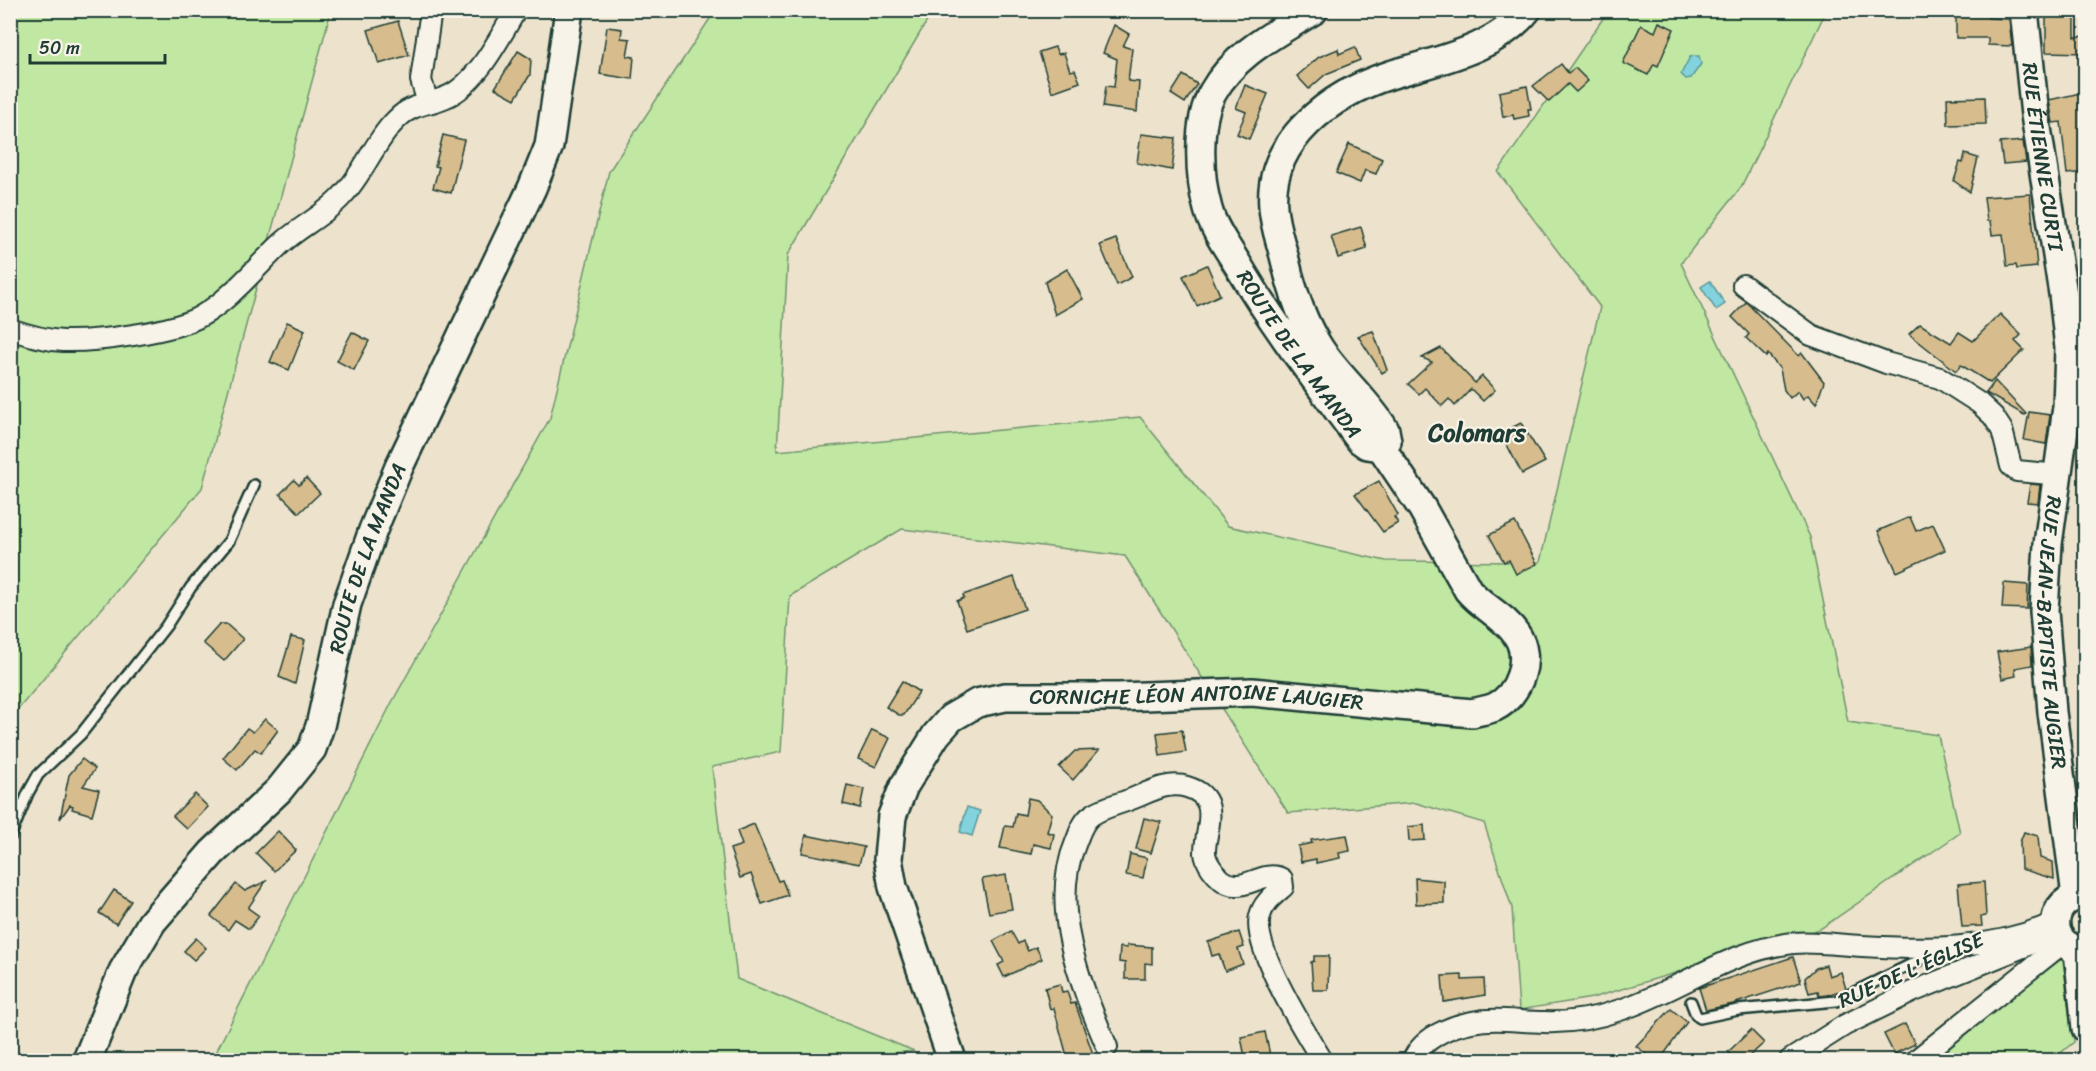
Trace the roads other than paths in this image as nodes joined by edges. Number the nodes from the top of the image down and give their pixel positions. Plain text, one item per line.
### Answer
1 (431, 10) edge
2 (516, 10) edge
3 (569, 10) edge
4 (1314, 10) edge
5 (1527, 10) edge
6 (2024, 10) edge
7 (428, 103) junction
8 (1743, 285) dead end
9 (10, 329) edge
10 (2077, 385) edge
11 (1381, 447) junction
12 (2060, 475) junction
13 (254, 485) dead end
14 (10, 837) edge
15 (2081, 896) edge
16 (2067, 940) edge
17 (1924, 950) junction
18 (1691, 1002) dead end
19 (2085, 1028) edge
20 (1107, 1047) dead end
21 (87, 1060) edge
22 (952, 1060) edge
23 (1322, 1060) edge
24 (1413, 1060) edge
25 (1790, 1060) edge
26 (1916, 1060) edge

1 - 7 street
2 - 7 street
3 - 21 main road, ROUTE DE LA MANDA
4 - 11 main road, ROUTE DE LA MANDA
5 - 11 main road, ROUTE DE LA MANDA
6 - 10 main road, RUE ÉTIENNE CURTI
7 - 9 street
8 - 12 street, RUE JEAN-BAPTISTE AUGIER
10 - 12 main road, RUE JEAN-BAPTISTE AUGIER
11 - 22 main road, CORNICHE LÉON ANTOINE LAUGIER
12 - 15 main road, RUE JEAN-BAPTISTE AUGIER
13 - 14 lane
15 - 16 main road
16 - 17 street
16 - 19 main road
16 - 25 street, RUE DE L'ÉGLISE
16 - 26 street
17 - 18 lane
17 - 24 street
20 - 23 street

